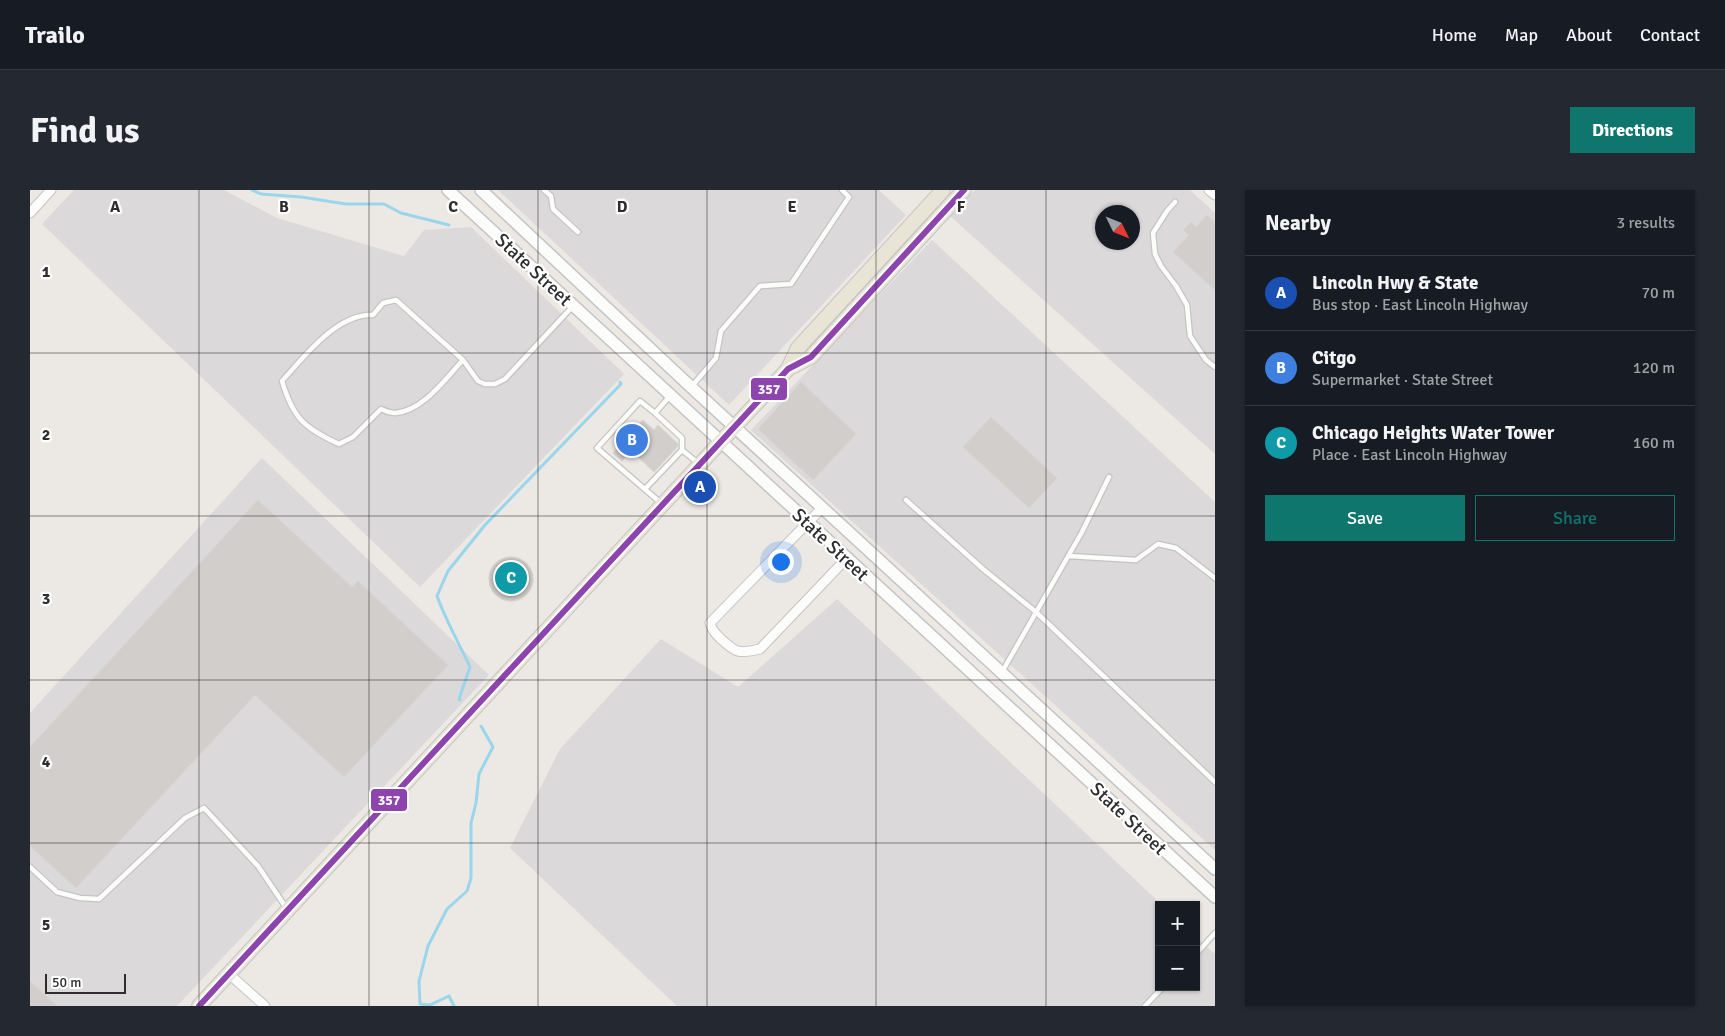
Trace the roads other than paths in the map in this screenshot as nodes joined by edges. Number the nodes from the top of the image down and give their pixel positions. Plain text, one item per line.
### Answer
1 (51, 190) edge
2 (448, 190) edge
3 (481, 190) edge
4 (544, 190) edge
5 (842, 190) edge
6 (943, 190) edge
7 (964, 190) edge
8 (1209, 190) edge
9 (1215, 195) edge
10 (1175, 202) dead end
11 (30, 213) edge
12 (578, 232) dead end
13 (574, 305) junction
14 (463, 360) junction
15 (1215, 368) edge
16 (788, 369) junction
17 (691, 387) junction
18 (671, 395) junction
19 (655, 413) junction
20 (734, 427) junction
21 (721, 441) junction
22 (682, 450) junction
23 (699, 464) junction
24 (1109, 478) dead end
25 (645, 489) junction
26 (906, 500) dead end
27 (662, 504) junction
28 (822, 508) junction
29 (808, 522) junction
30 (1068, 556) junction
31 (846, 558) junction
32 (1215, 578) edge
33 (1036, 612) junction
34 (1002, 673) junction
35 (1215, 782) edge
36 (30, 867) edge
37 (1215, 869) edge
38 (1215, 897) edge
39 (287, 910) junction
40 (1215, 933) edge
41 (1200, 950) edge
42 (229, 974) junction
43 (1159, 991) edge
44 (199, 1006) edge
45 (265, 1006) edge
46 (1145, 1006) edge

1 - 11 street
2 - 13 street, State Street
3 - 17 street, State Street
4 - 12 lane
5 - 17 lane
6 - 16 main road
7 - 16 main road
8 - 9 street
10 - 15 lane
13 - 14 lane
13 - 18 street, State Street
14 - 14 lane
16 - 20 main road
17 - 20 street, State Street
18 - 19 lane
18 - 21 street, State Street
19 - 22 lane
19 - 25 lane
20 - 21 main road
20 - 28 street, State Street
21 - 23 main road
21 - 29 street, State Street
22 - 23 lane
22 - 25 lane
23 - 27 main road
24 - 30 lane
25 - 27 lane
26 - 33 lane
27 - 39 main road
28 - 29 street
28 - 34 street, State Street
29 - 31 street, State Street
29 - 31 street
30 - 32 lane
30 - 33 lane
31 - 38 street, State Street
33 - 34 lane
33 - 35 lane
34 - 37 street, State Street
36 - 39 lane
39 - 42 main road
40 - 41 lane
42 - 44 main road
42 - 45 street
43 - 46 lane

